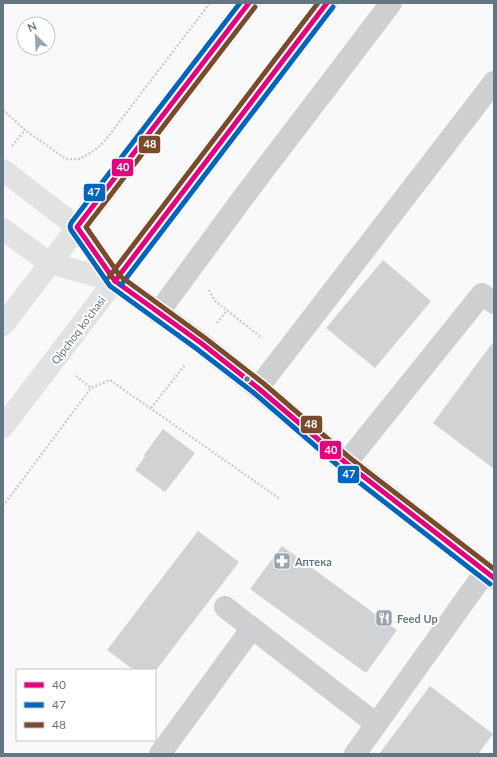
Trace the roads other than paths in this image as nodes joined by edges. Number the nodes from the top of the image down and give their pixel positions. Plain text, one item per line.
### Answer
1 (249, 3) edge
2 (327, 3) edge
3 (391, 3) edge
4 (494, 82) edge
5 (3, 170) edge
6 (77, 227) junction
7 (3, 229) edge
8 (49, 263) junction
9 (115, 281) junction
10 (494, 303) edge
11 (158, 313) junction
12 (3, 325) edge
13 (258, 388) junction
14 (3, 427) edge
15 (346, 463) junction
16 (490, 574) edge
17 (225, 607) dead end
18 (252, 628) junction
19 (376, 724) junction
20 (160, 754) edge
21 (355, 754) edge

1 - 6 main road
2 - 9 main road, Qipchoq ko'chasi
3 - 11 street
4 - 13 street
5 - 6 main road
6 - 8 main road
6 - 9 main road
7 - 8 main road
8 - 9 main road
8 - 12 main road
9 - 11 street
9 - 14 main road, Qipchoq ko'chasi
10 - 15 street
11 - 13 street
13 - 15 street
15 - 16 street
16 - 19 street
17 - 18 street
18 - 19 street
18 - 20 street
19 - 21 street

